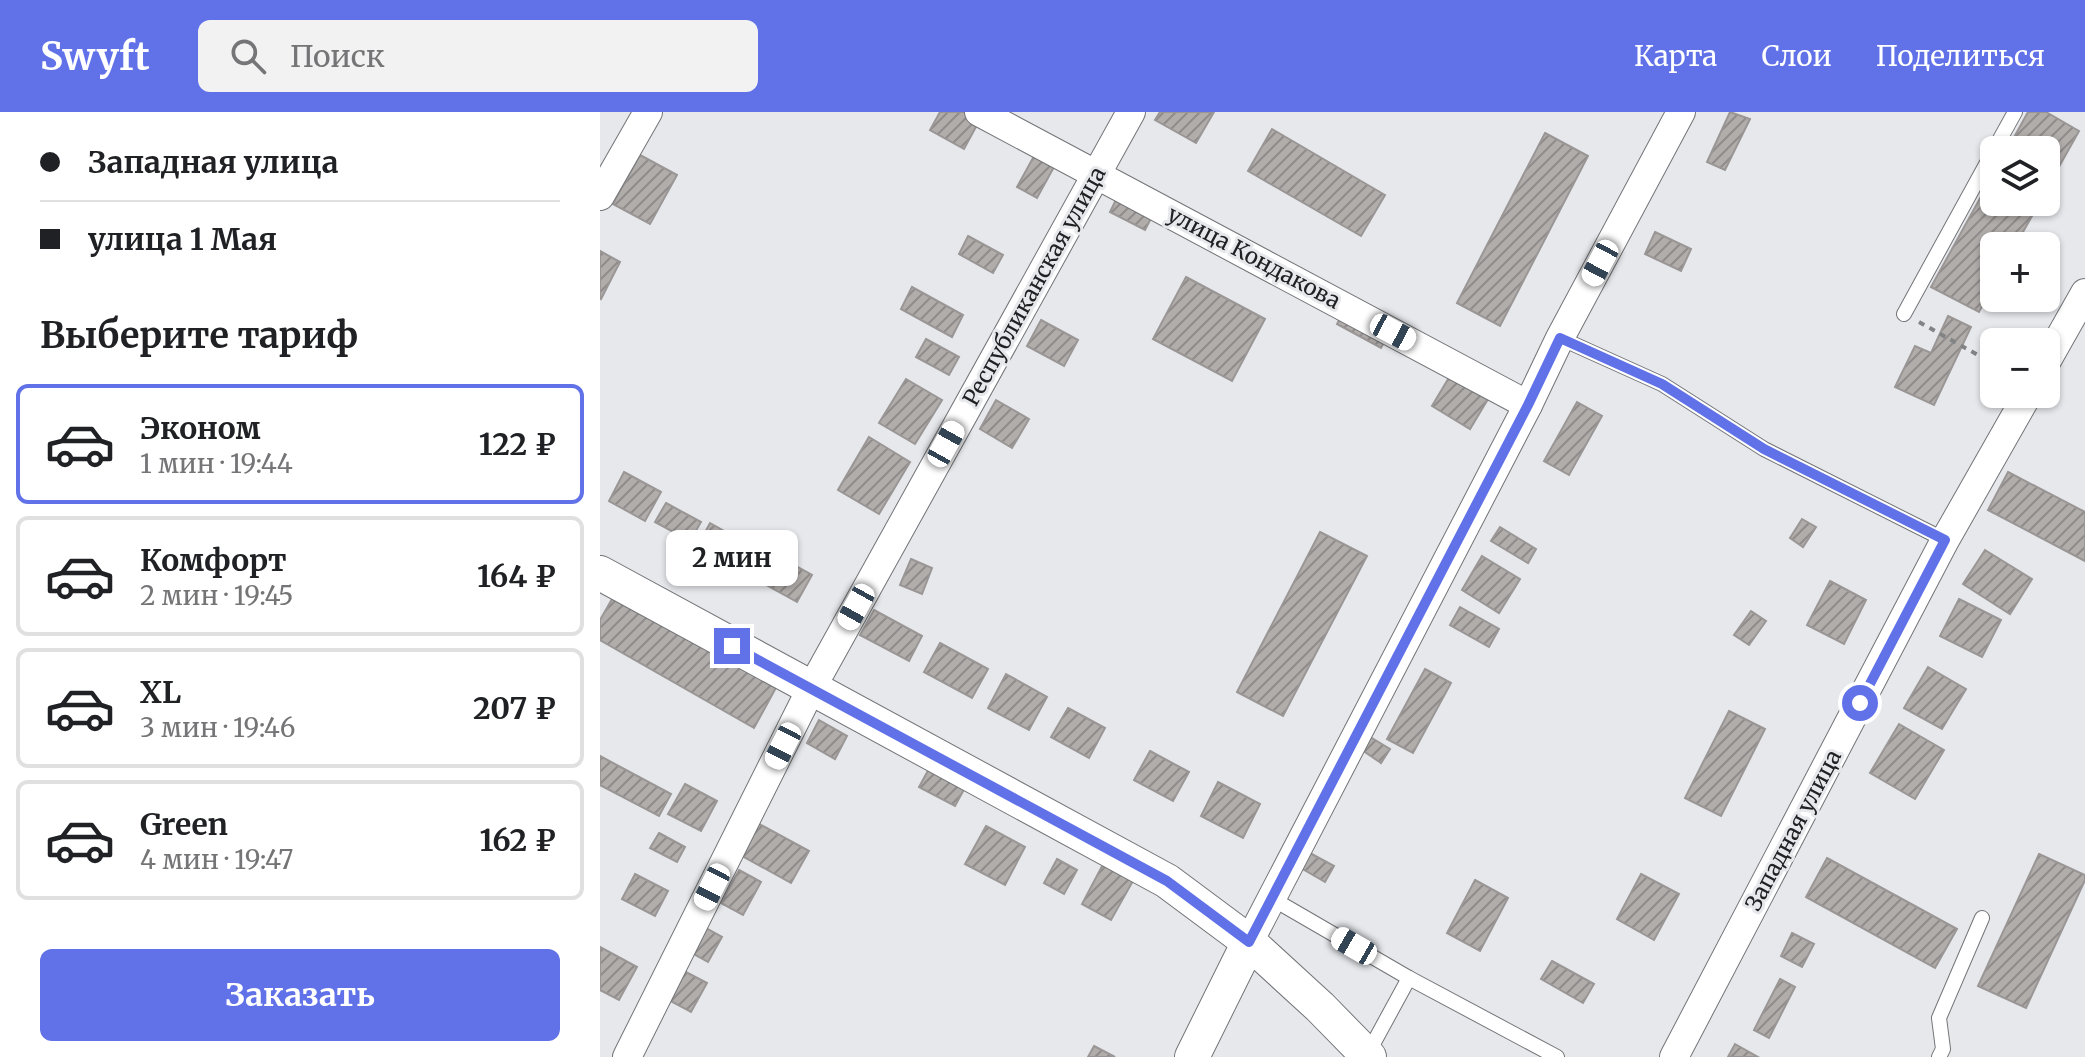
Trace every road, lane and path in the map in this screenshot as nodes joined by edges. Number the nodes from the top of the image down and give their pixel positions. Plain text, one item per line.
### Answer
1 (648, 112) edge
2 (979, 112) edge
3 (1131, 112) edge
4 (1681, 112) edge
5 (2015, 112) edge
6 (2002, 136) edge
7 (1097, 173) junction
8 (1980, 176) edge
9 (600, 196) edge
10 (2085, 293) edge
11 (1904, 314) joint
12 (2060, 337) edge
13 (1560, 338) junction
14 (1980, 356) edge
15 (1528, 405) junction
16 (2020, 408) edge
17 (1945, 540) junction
18 (600, 573) edge
19 (811, 689) junction
20 (1271, 898) junction
21 (1982, 918) dead end
22 (1249, 942) junction
23 (1409, 978) junction
24 (1368, 1056) edge
25 (627, 1057) edge
26 (1192, 1057) edge
27 (1557, 1057) edge
28 (1674, 1057) edge
29 (1939, 1057) edge

1 - 9 street
2 - 7 street, улица Кондакова
3 - 7 street, Республиканская улица
4 - 13 street
5 - 6 lane
7 - 15 street, улица Кондакова
7 - 19 street, Республиканская улица
8 - 11 lane
10 - 12 street
11 - 14 path
13 - 15 street
13 - 17 lane
15 - 20 street
16 - 17 street, Западная улица
17 - 28 street, Западная улица
18 - 19 street
19 - 22 street
19 - 25 street, Республиканская улица
20 - 22 street
20 - 23 lane
21 - 29 lane
22 - 24 street
22 - 26 street
23 - 24 lane
23 - 27 lane

